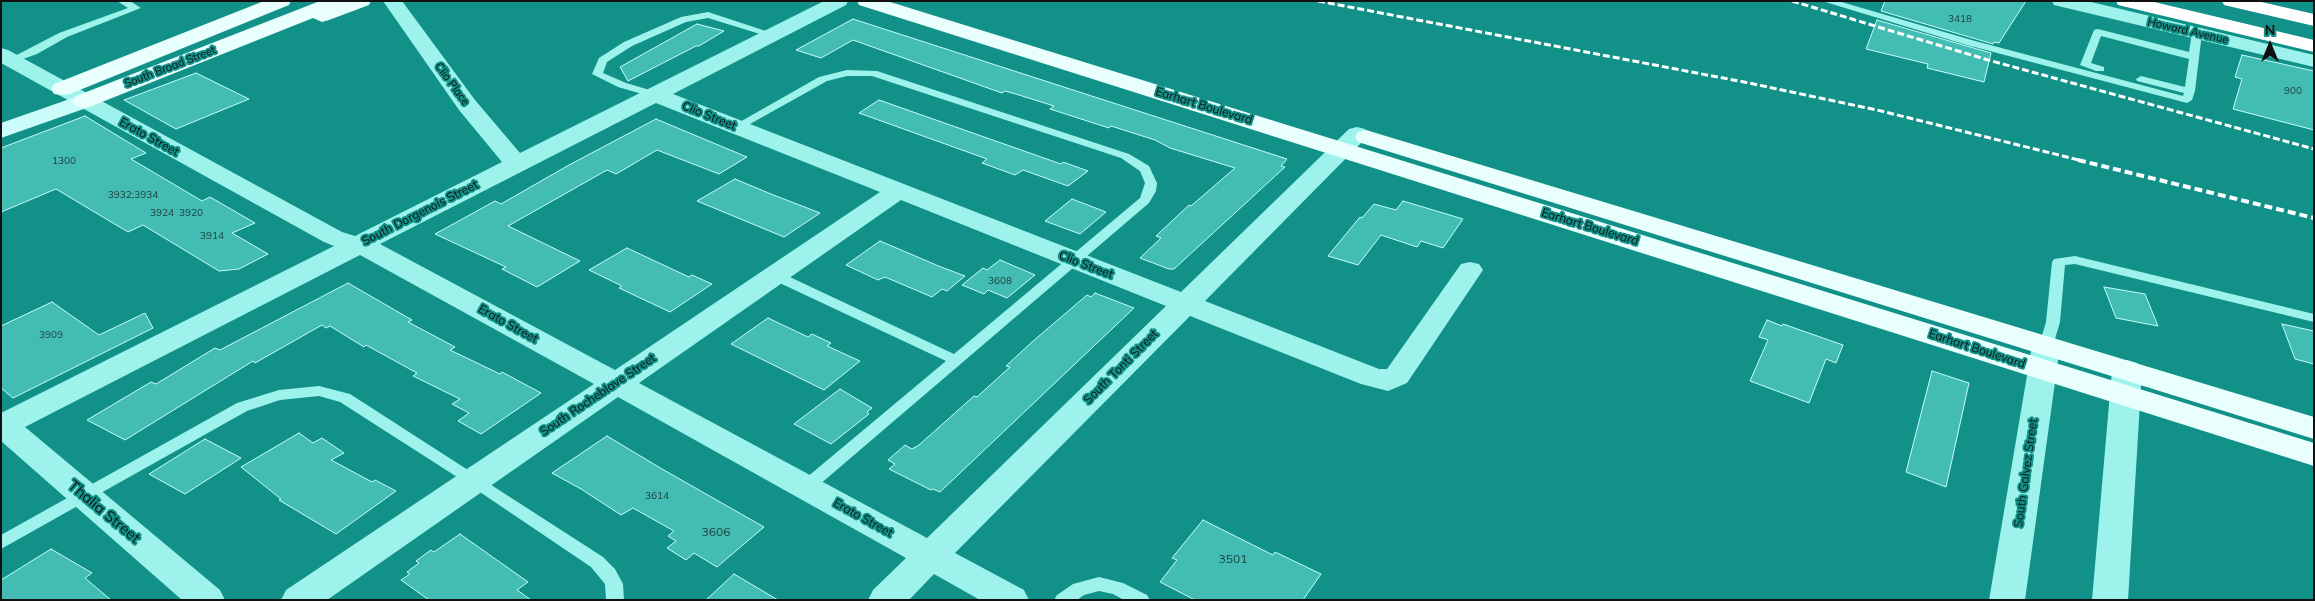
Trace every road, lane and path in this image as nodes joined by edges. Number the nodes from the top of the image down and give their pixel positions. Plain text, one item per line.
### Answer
1 (122, 1) edge
2 (282, 1) edge
3 (305, 1) edge
4 (338, 1) edge
5 (362, 1) edge
6 (392, 1) edge
7 (839, 1) edge
8 (866, 1) edge
9 (920, 1) edge
10 (1827, 1) edge
11 (2061, 1) edge
12 (2125, 1) edge
13 (2174, 1) edge
14 (2231, 1) edge
15 (2286, 1) edge
16 (2314, 8) edge
17 (2314, 20) edge
18 (2197, 33) junction
19 (2314, 34) edge
20 (773, 35) junction
21 (2314, 46) edge
22 (7, 57) edge
23 (2195, 57) junction
24 (1085, 60) junction
25 (2314, 60) edge
26 (120, 86) junction
27 (62, 89) junction
28 (2190, 91) junction
29 (656, 95) junction
30 (84, 100) junction
31 (1, 110) edge
32 (737, 127) junction
33 (1, 131) edge
34 (1350, 142) junction
35 (516, 164) junction
36 (898, 190) junction
37 (357, 245) junction
38 (1074, 260) junction
39 (1470, 270) dead end
40 (774, 275) junction
41 (1185, 304) junction
42 (2314, 318) edge
43 (2044, 358) junction
44 (956, 360) junction
45 (616, 383) junction
46 (2126, 383) junction
47 (2, 425) edge
48 (2314, 428) edge
49 (2314, 456) edge
50 (474, 480) junction
51 (806, 487) junction
52 (85, 496) junction
53 (1, 543) edge
54 (931, 555) junction
55 (207, 600) edge
56 (299, 600) edge
57 (615, 600) edge
58 (886, 600) edge
59 (1011, 600) edge
60 (1063, 600) edge
61 (1141, 600) edge
62 (2007, 600) edge
63 (2110, 600) edge

1 - 22 lane
2 - 27 main road
3 - 27 main road, South Broad Street
4 - 26 main road, South Broad Street
5 - 26 main road
6 - 35 street, Clio Place
7 - 20 street, South Dorgenois Street
8 - 24 main road, Earhart Boulevard
9 - 24 main road, Earhart Boulevard
10 - 28 lane
11 - 18 street, Howard Avenue
12 - 21 highway
13 - 19 highway
14 - 17 highway
15 - 16 highway
18 - 23 lane
18 - 25 street, Howard Avenue
20 - 29 street, South Dorgenois Street
20 - 29 lane
22 - 27 street, Erato Street
23 - 28 lane
23 - 28 lane
24 - 34 main road, Earhart Boulevard
26 - 30 main road, South Broad Street
27 - 30 street, Erato Street
27 - 31 main road, South Broad Street
29 - 32 street, Clio Street
29 - 35 street, South Dorgenois Street
30 - 33 main road, South Broad Street
30 - 37 street, Erato Street
32 - 36 street, Clio Street
32 - 38 lane
34 - 41 street, South Tonti Street
34 - 43 main road, Earhart Boulevard
35 - 37 street, South Dorgenois Street
36 - 38 street, Clio Street
36 - 40 street, South Rocheblave Street
37 - 45 street, Erato Street
37 - 47 street, South Dorgenois Street
38 - 41 street, Clio Street
38 - 44 lane
39 - 41 street, Clio Street
40 - 44 lane
40 - 45 street, South Rocheblave Street
41 - 54 street, South Tonti Street
42 - 43 lane
43 - 46 main road, Earhart Boulevard
43 - 62 street, South Galvez Street
44 - 51 lane
45 - 50 street, South Rocheblave Street
45 - 51 street, Erato Street
46 - 48 main road, Earhart Boulevard
46 - 49 main road, Earhart Boulevard
46 - 63 street
47 - 52 street, Thalia Street
50 - 52 lane
50 - 56 street, South Rocheblave Street
50 - 57 lane
51 - 54 street, Erato Street
52 - 53 lane
52 - 55 street, Thalia Street
54 - 58 street, South Tonti Street
54 - 59 street, Erato Street
60 - 61 lane

